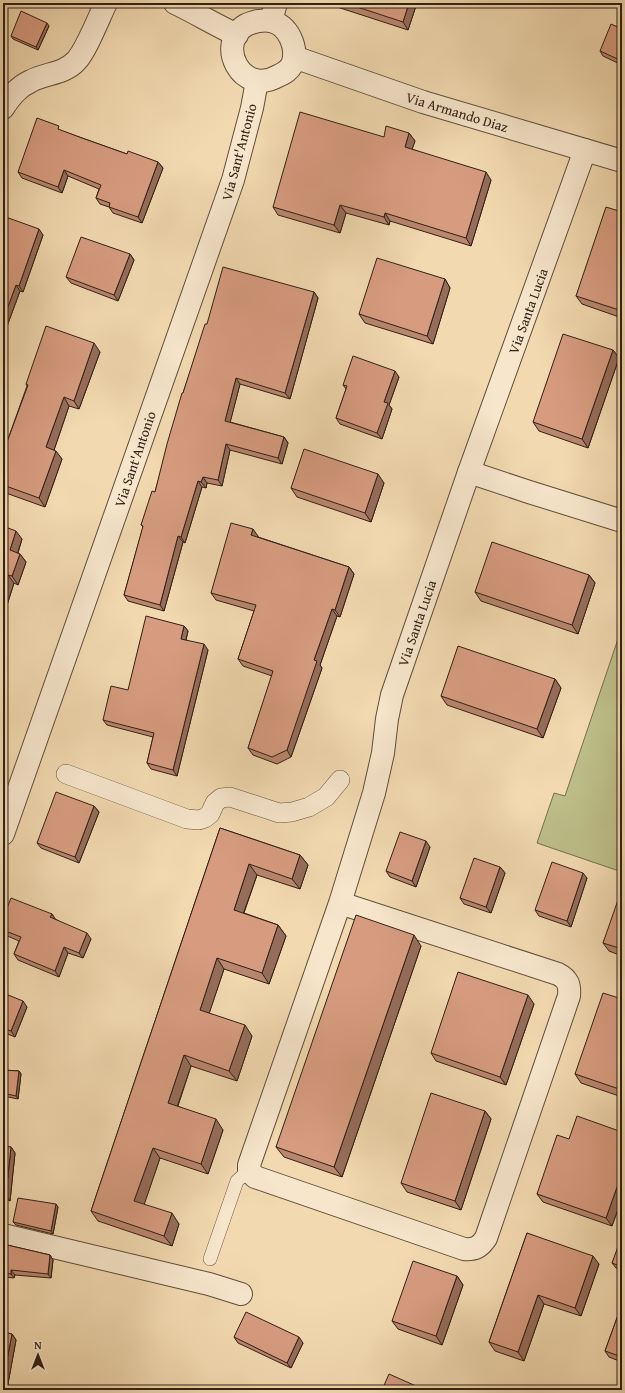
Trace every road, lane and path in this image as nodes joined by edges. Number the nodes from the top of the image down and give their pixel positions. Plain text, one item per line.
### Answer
1 (106, 3) edge
2 (174, 3) edge
3 (274, 12) edge
4 (237, 35) junction
5 (294, 57) junction
6 (257, 81) junction
7 (3, 108) edge
8 (585, 150) junction
9 (622, 161) edge
10 (470, 472) junction
11 (622, 521) edge
12 (66, 774) dead end
13 (340, 780) dead end
14 (3, 834) edge
15 (340, 903) junction
16 (249, 1170) junction
17 (3, 1235) edge
18 (210, 1259) dead end
19 (241, 1294) dead end

1 - 7 street
2 - 4 street
3 - 4 street
3 - 5 street
4 - 6 street
5 - 6 street
5 - 8 street, Via Armando Diaz
6 - 14 street, Via Sant'Antonio
8 - 9 street, Via Armando Diaz
8 - 10 street, Via Santa Lucia
10 - 11 street
10 - 15 street, Via Santa Lucia
12 - 13 street
15 - 16 street, Via Santa Lucia
15 - 16 street
16 - 18 lane
17 - 19 street

